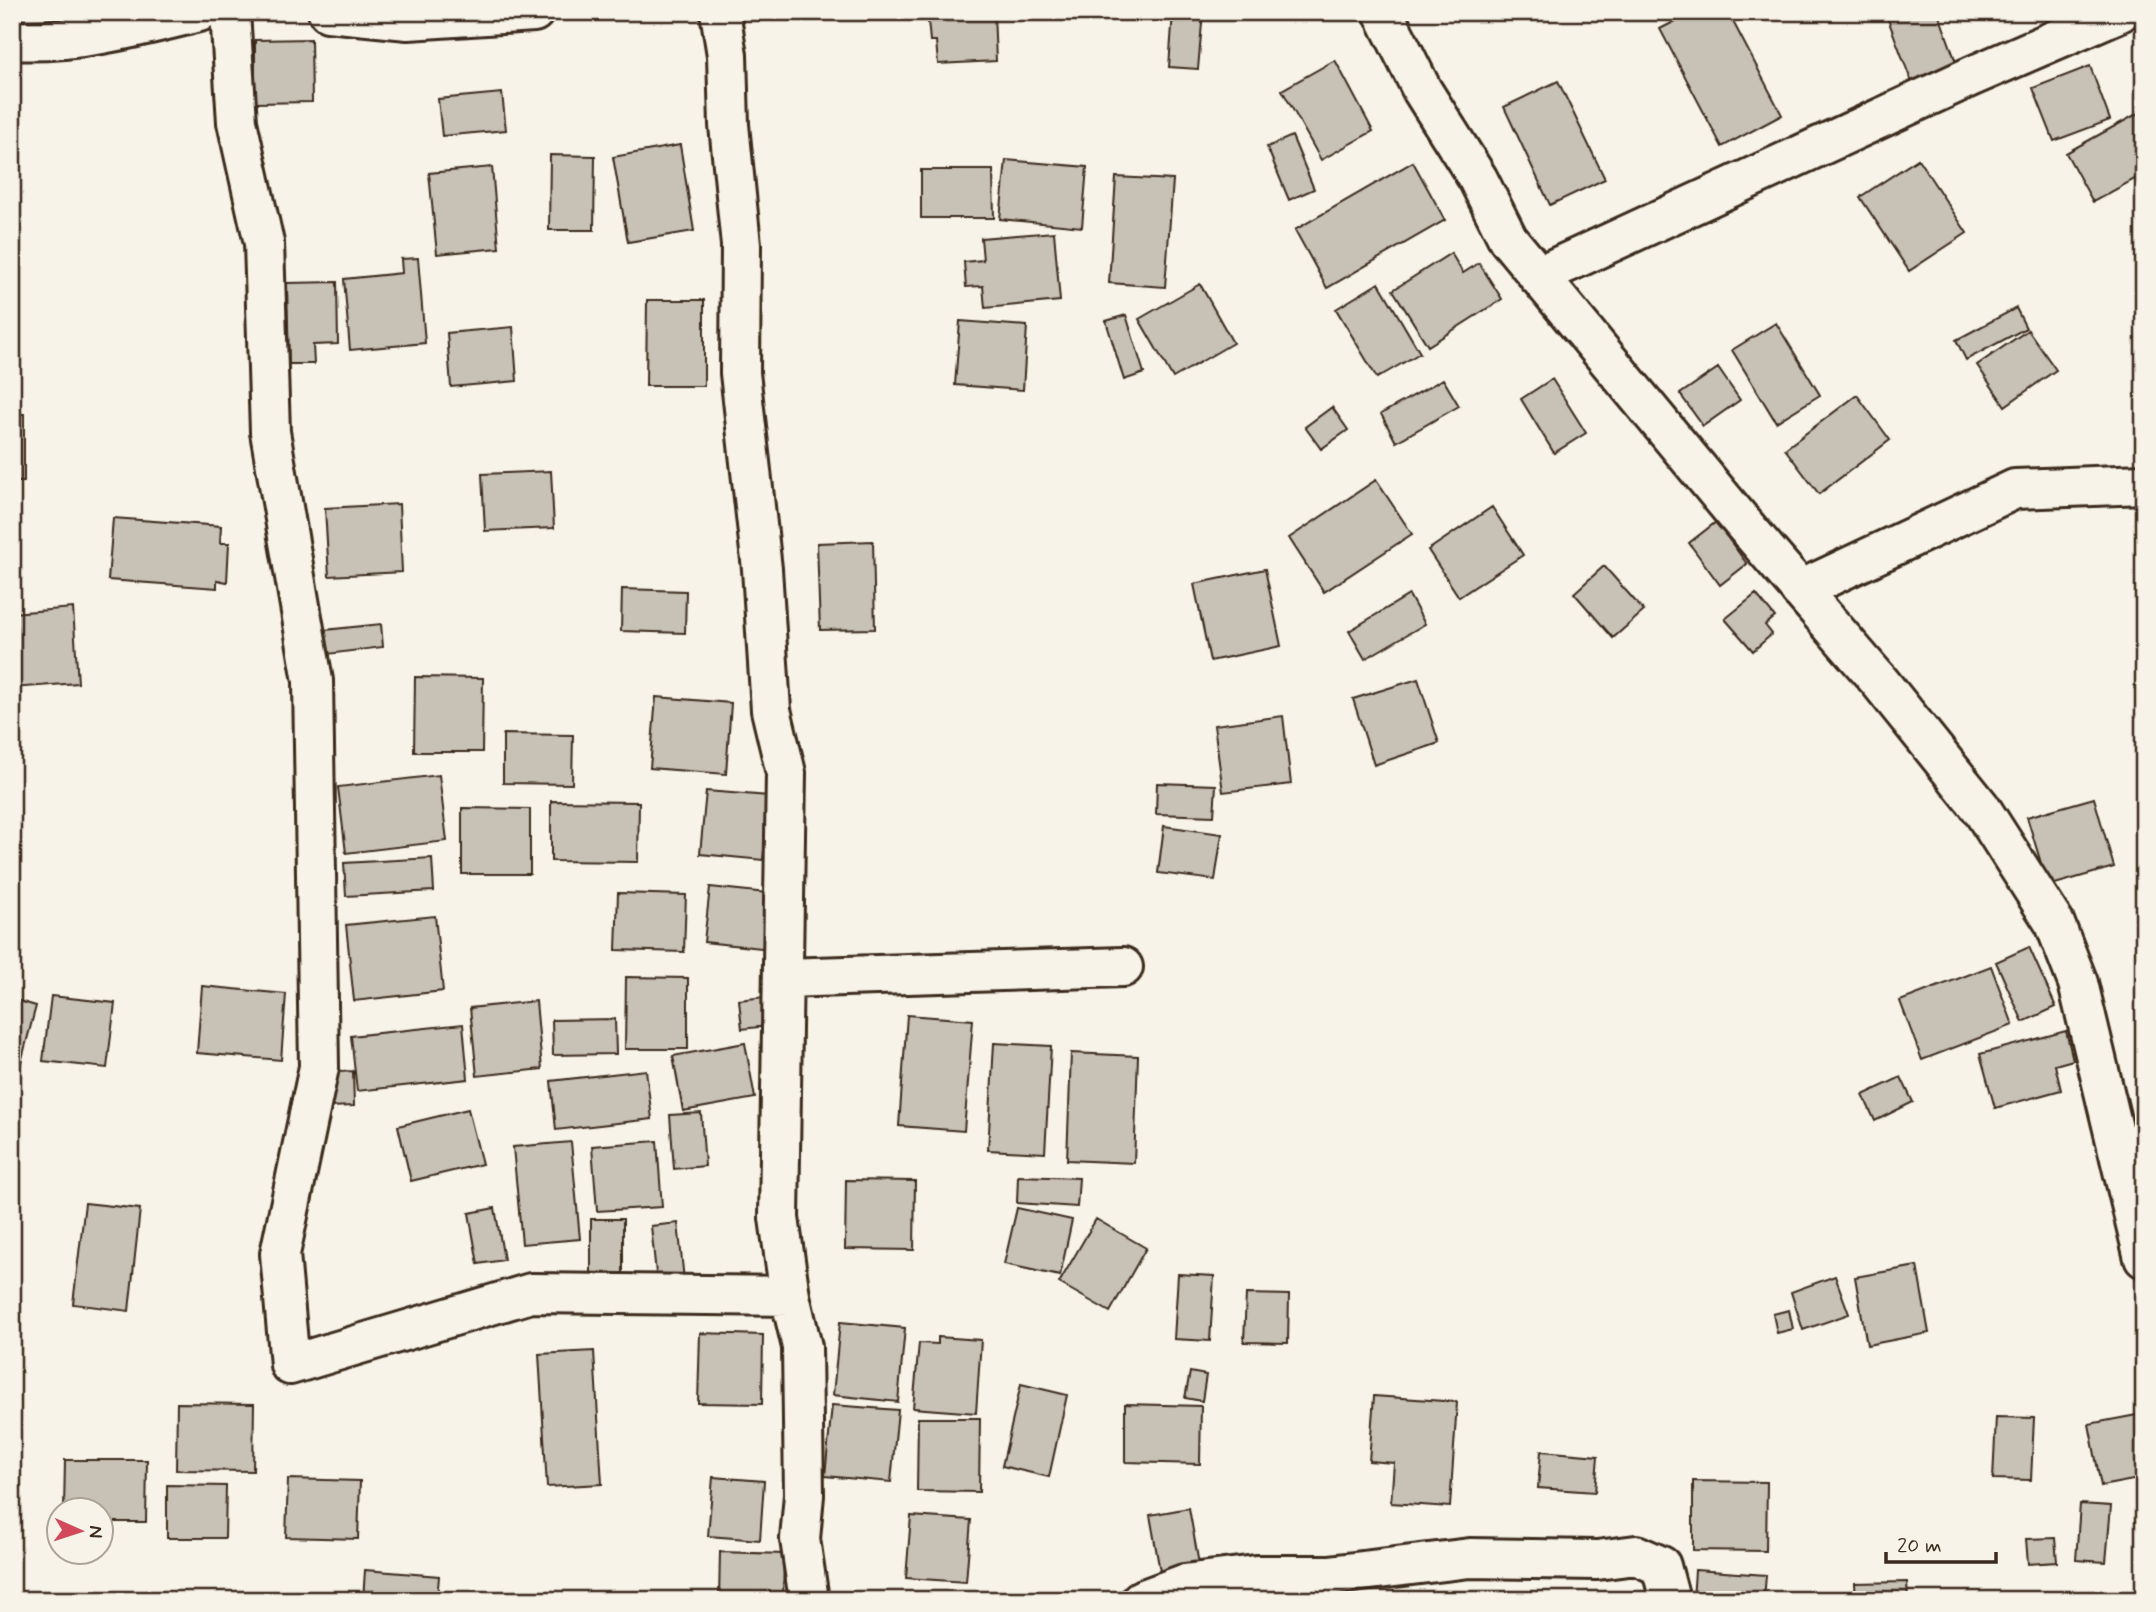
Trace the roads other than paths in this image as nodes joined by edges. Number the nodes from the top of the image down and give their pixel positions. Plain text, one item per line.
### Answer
1 (199, 12) edge
2 (230, 12) edge
3 (328, 12) edge
4 (534, 12) edge
5 (720, 12) edge
6 (1383, 12) edge
7 (2120, 12) edge
8 (12, 40) edge
9 (1538, 276) junction
10 (2141, 490) edge
11 (1800, 590) junction
12 (1123, 967) dead end
13 (783, 978) junction
14 (2144, 1258) edge
15 (790, 1296) junction
16 (1259, 1587) edge
17 (809, 1600) edge
18 (1141, 1600) edge
19 (1670, 1600) edge

1 - 8 street
2 - 15 street
3 - 4 street
5 - 13 street
6 - 9 street
7 - 9 street
9 - 11 street
10 - 11 street
11 - 14 street
12 - 13 street
13 - 15 street
15 - 17 street
16 - 18 street
16 - 19 street

